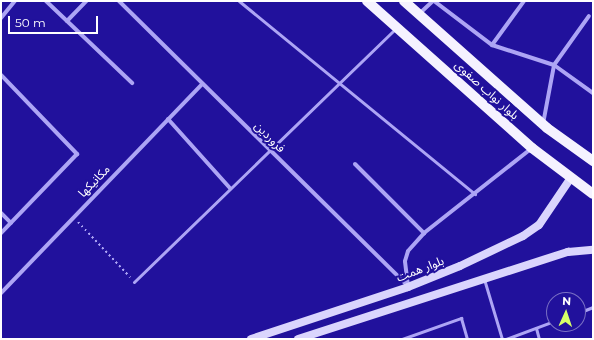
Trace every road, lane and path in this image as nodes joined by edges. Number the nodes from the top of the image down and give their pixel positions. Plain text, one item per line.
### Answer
1 (15, 1) edge
2 (46, 1) edge
3 (86, 1) edge
4 (119, 1) edge
5 (238, 1) edge
6 (368, 1) edge
7 (404, 1) edge
8 (434, 1) edge
9 (524, 1) edge
10 (419, 15) junction
11 (589, 16) dead end
12 (1, 18) edge
13 (67, 21) junction
14 (397, 27) junction
15 (492, 45) junction
16 (554, 65) junction
17 (1, 75) edge
18 (132, 83) dead end
19 (338, 83) junction
20 (202, 84) junction
21 (593, 93) edge
22 (168, 119) junction
23 (543, 124) junction
24 (532, 148) junction
25 (270, 150) junction
26 (593, 161) edge
27 (355, 164) dead end
28 (570, 179) junction
29 (230, 188) junction
30 (475, 194) junction
31 (593, 194) edge
32 (1, 213) edge
33 (73, 217) junction
34 (11, 223) junction
35 (1, 233) edge
36 (424, 233) junction
37 (593, 250) edge
38 (484, 279) junction
39 (134, 282) joint
40 (408, 287) junction
41 (1, 293) edge
42 (546, 324) edge
43 (536, 328) junction
44 (256, 338) edge
45 (298, 339) edge
46 (402, 339) edge
47 (468, 339) edge
48 (502, 339) edge
49 (506, 339) edge
50 (539, 339) edge

1 - 12 street
2 - 13 street
3 - 13 street
4 - 20 street, فروردین
5 - 19 lane
6 - 14 main road, بلوار نواب صفوی
7 - 10 main road, بلوار نواب صفوی
8 - 10 street
8 - 15 street
9 - 15 street
10 - 23 main road, بلوار نواب صفوی
11 - 16 street
13 - 18 street
14 - 19 lane
14 - 24 main road, بلوار نواب صفوی
15 - 16 street
16 - 21 street
16 - 23 street
17 - 34 street
19 - 25 lane
19 - 30 lane
20 - 22 street, مکانیکها
20 - 25 street, فروردین
22 - 29 street
22 - 33 street, مکانیکها
23 - 26 main road, بلوار نواب صفوی
24 - 28 main road, بلوار نواب صفوی
24 - 30 street
25 - 29 lane
25 - 40 street, فروردین
27 - 36 street
28 - 31 main road, بلوار نواب صفوی
28 - 40 street, بلوار همت
29 - 39 lane
30 - 36 street
32 - 34 street
33 - 39 path
33 - 41 street, مکانیکها
34 - 35 street
36 - 40 street
37 - 38 street
38 - 45 street
38 - 48 lane
40 - 44 street, بلوار همت
42 - 43 lane
43 - 49 lane
43 - 50 lane
46 - 47 lane

